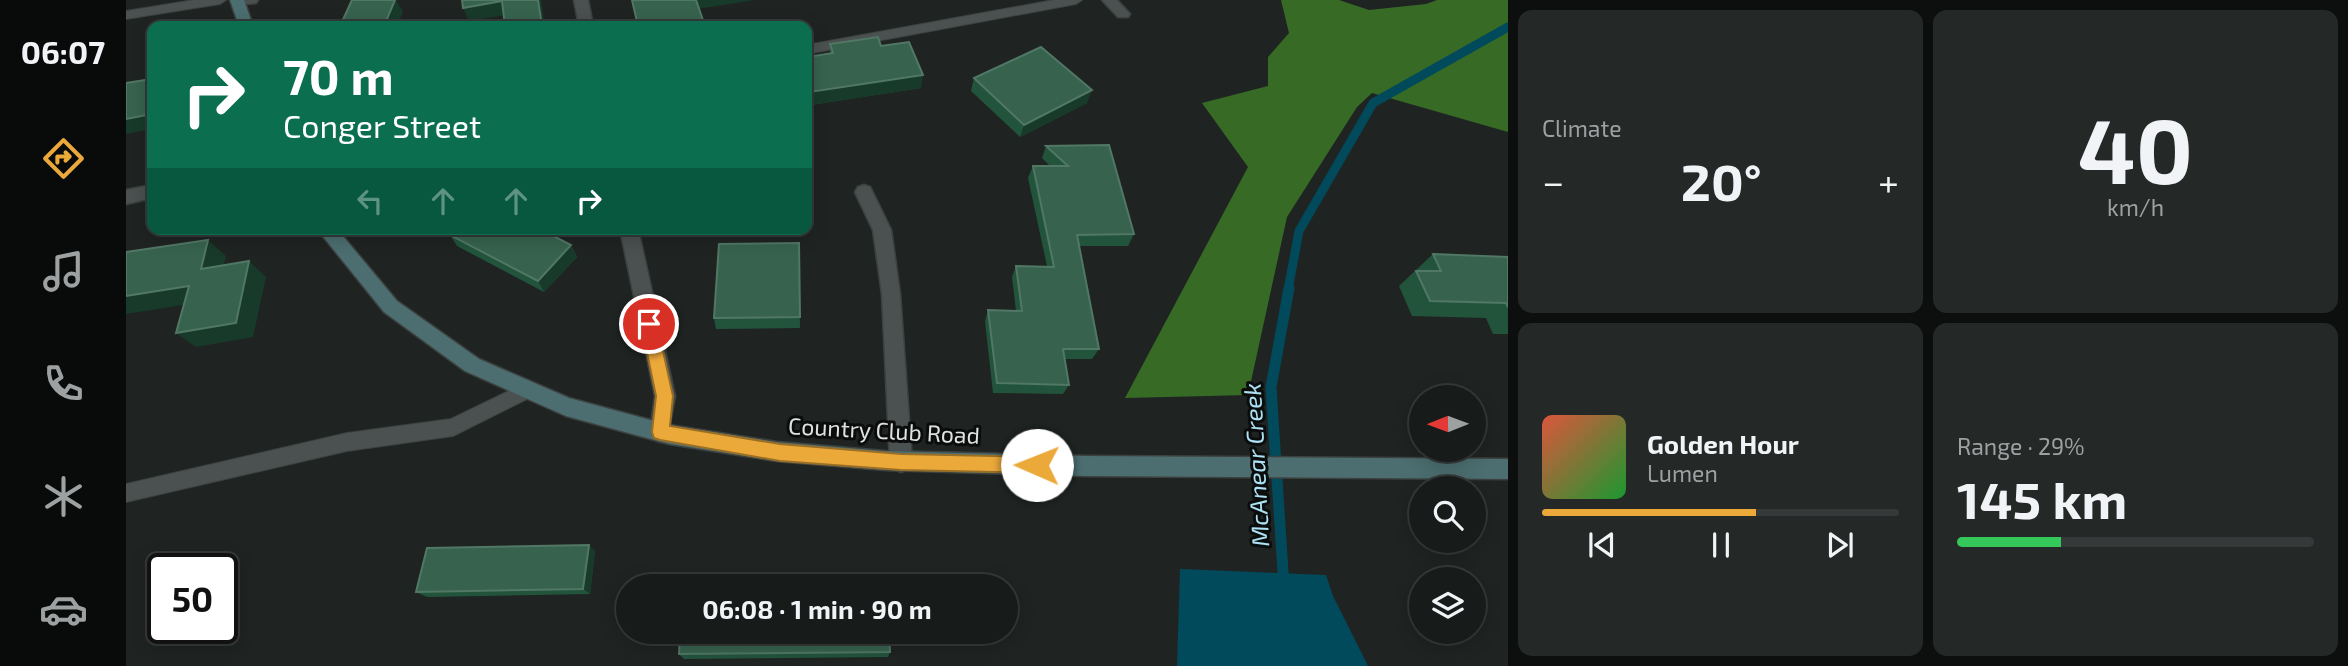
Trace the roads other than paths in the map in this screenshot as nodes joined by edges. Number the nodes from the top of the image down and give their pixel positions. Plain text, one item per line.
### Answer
1 (220, 0) edge
2 (581, 0) edge
3 (1076, 0) edge
4 (1109, 0) edge
5 (242, 1) edge
6 (1123, 14) dead end
7 (126, 15) edge
8 (245, 21) edge
9 (585, 21) edge
10 (812, 49) edge
11 (147, 192) edge
12 (864, 192) dead end
13 (126, 197) edge
14 (331, 235) edge
15 (630, 235) edge
16 (525, 391) junction
17 (660, 432) junction
18 (901, 462) junction
19 (1508, 469) edge
20 (126, 492) edge

1 - 7 lane
2 - 9 street
3 - 10 lane
4 - 6 street
5 - 8 main road
11 - 13 street
12 - 18 street
14 - 16 main road, Country Club Road
15 - 17 street
16 - 17 main road, Country Club Road
16 - 20 lane
17 - 18 main road, Country Club Road
18 - 19 main road, Country Club Road

